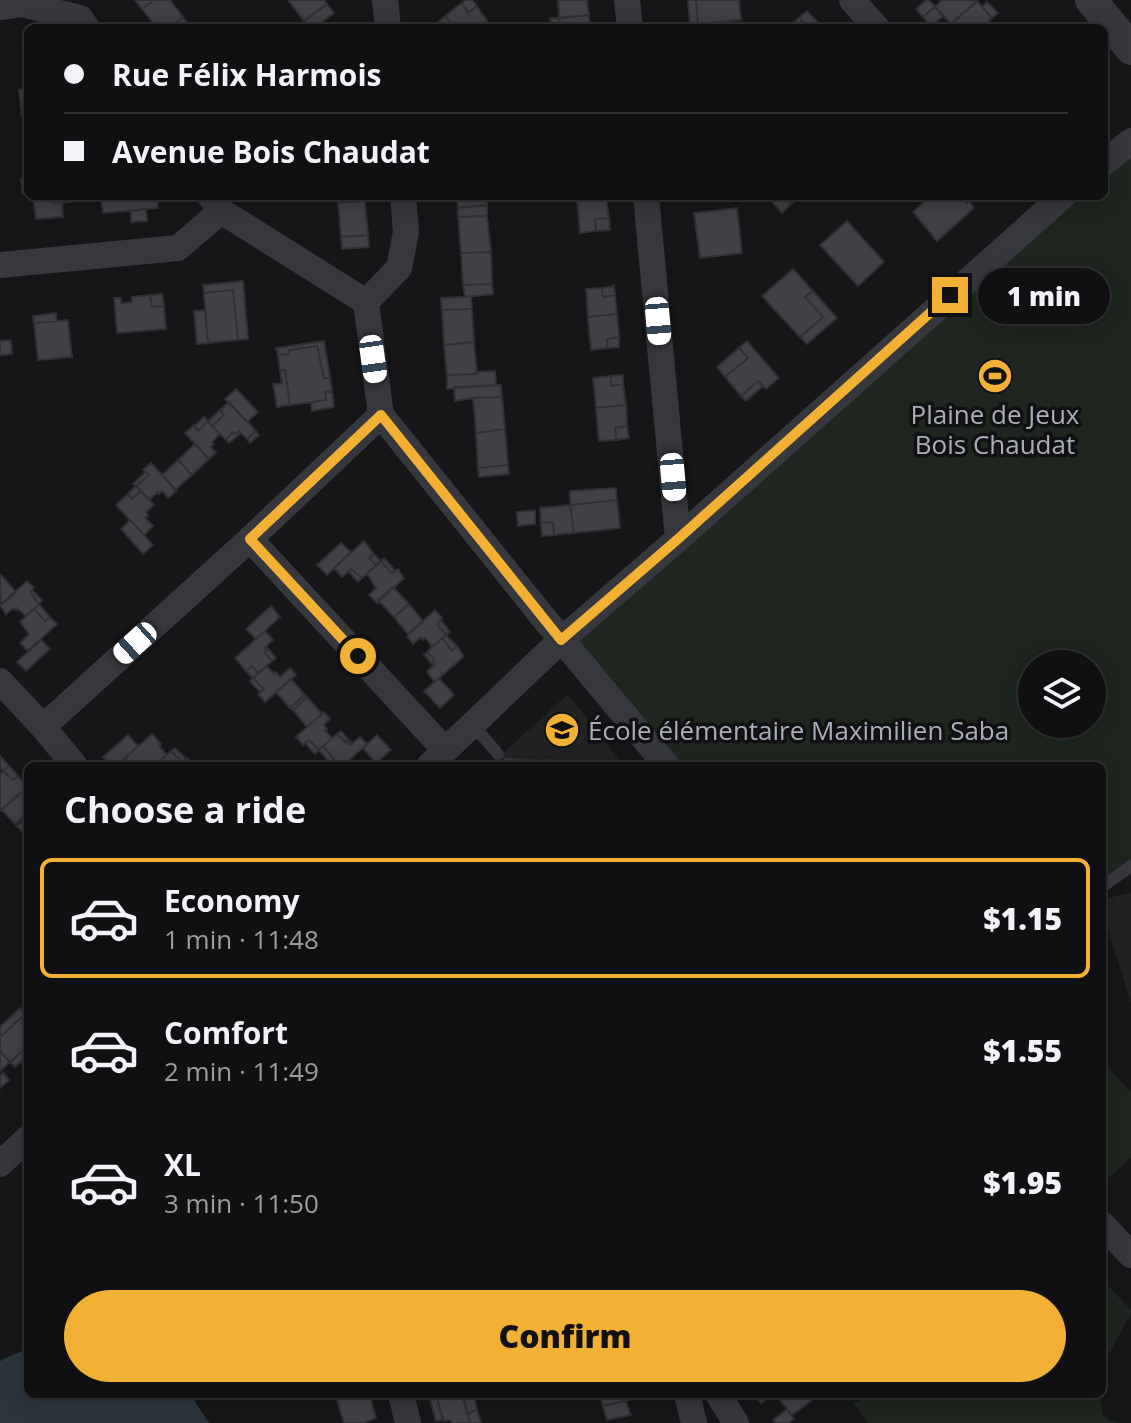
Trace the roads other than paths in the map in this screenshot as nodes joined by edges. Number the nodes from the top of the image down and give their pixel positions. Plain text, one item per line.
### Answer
1 (385, 0) edge
2 (627, 0) edge
3 (852, 0) edge
4 (1091, 0) edge
5 (0, 7) edge
6 (84, 24) edge
7 (388, 24) edge
8 (630, 24) edge
9 (873, 24) edge
10 (1131, 49) edge
11 (1131, 141) edge
12 (1108, 160) edge
13 (403, 200) edge
14 (646, 200) edge
15 (216, 203) edge
16 (1033, 205) edge
17 (0, 265) edge
18 (366, 302) junction
19 (381, 415) junction
20 (250, 539) junction
21 (678, 539) junction
22 (561, 640) junction
23 (0, 681) edge
24 (473, 725) junction
25 (43, 727) junction
26 (498, 754) dead end
27 (437, 758) edge
28 (72, 762) edge
29 (664, 762) edge
30 (1131, 866) edge
31 (1106, 884) edge
32 (24, 1142) edge
33 (0, 1164) edge
34 (1106, 1228) edge
35 (1131, 1255) edge
36 (402, 1398) edge
37 (688, 1398) edge
38 (720, 1398) edge
39 (408, 1423) edge
40 (694, 1423) edge
41 (736, 1423) edge

1 - 7 street
2 - 8 street
3 - 9 street
4 - 10 street
5 - 6 street
11 - 12 street
13 - 18 street
14 - 21 street
15 - 17 street
15 - 18 street
16 - 21 street
18 - 19 street
19 - 20 street
19 - 22 street
20 - 25 street
20 - 27 street
21 - 22 street
22 - 24 street
22 - 29 street
23 - 25 street
24 - 26 lane
24 - 27 street
25 - 28 street
30 - 31 lane
32 - 33 street
34 - 35 street
36 - 39 street
37 - 40 street
38 - 41 street

